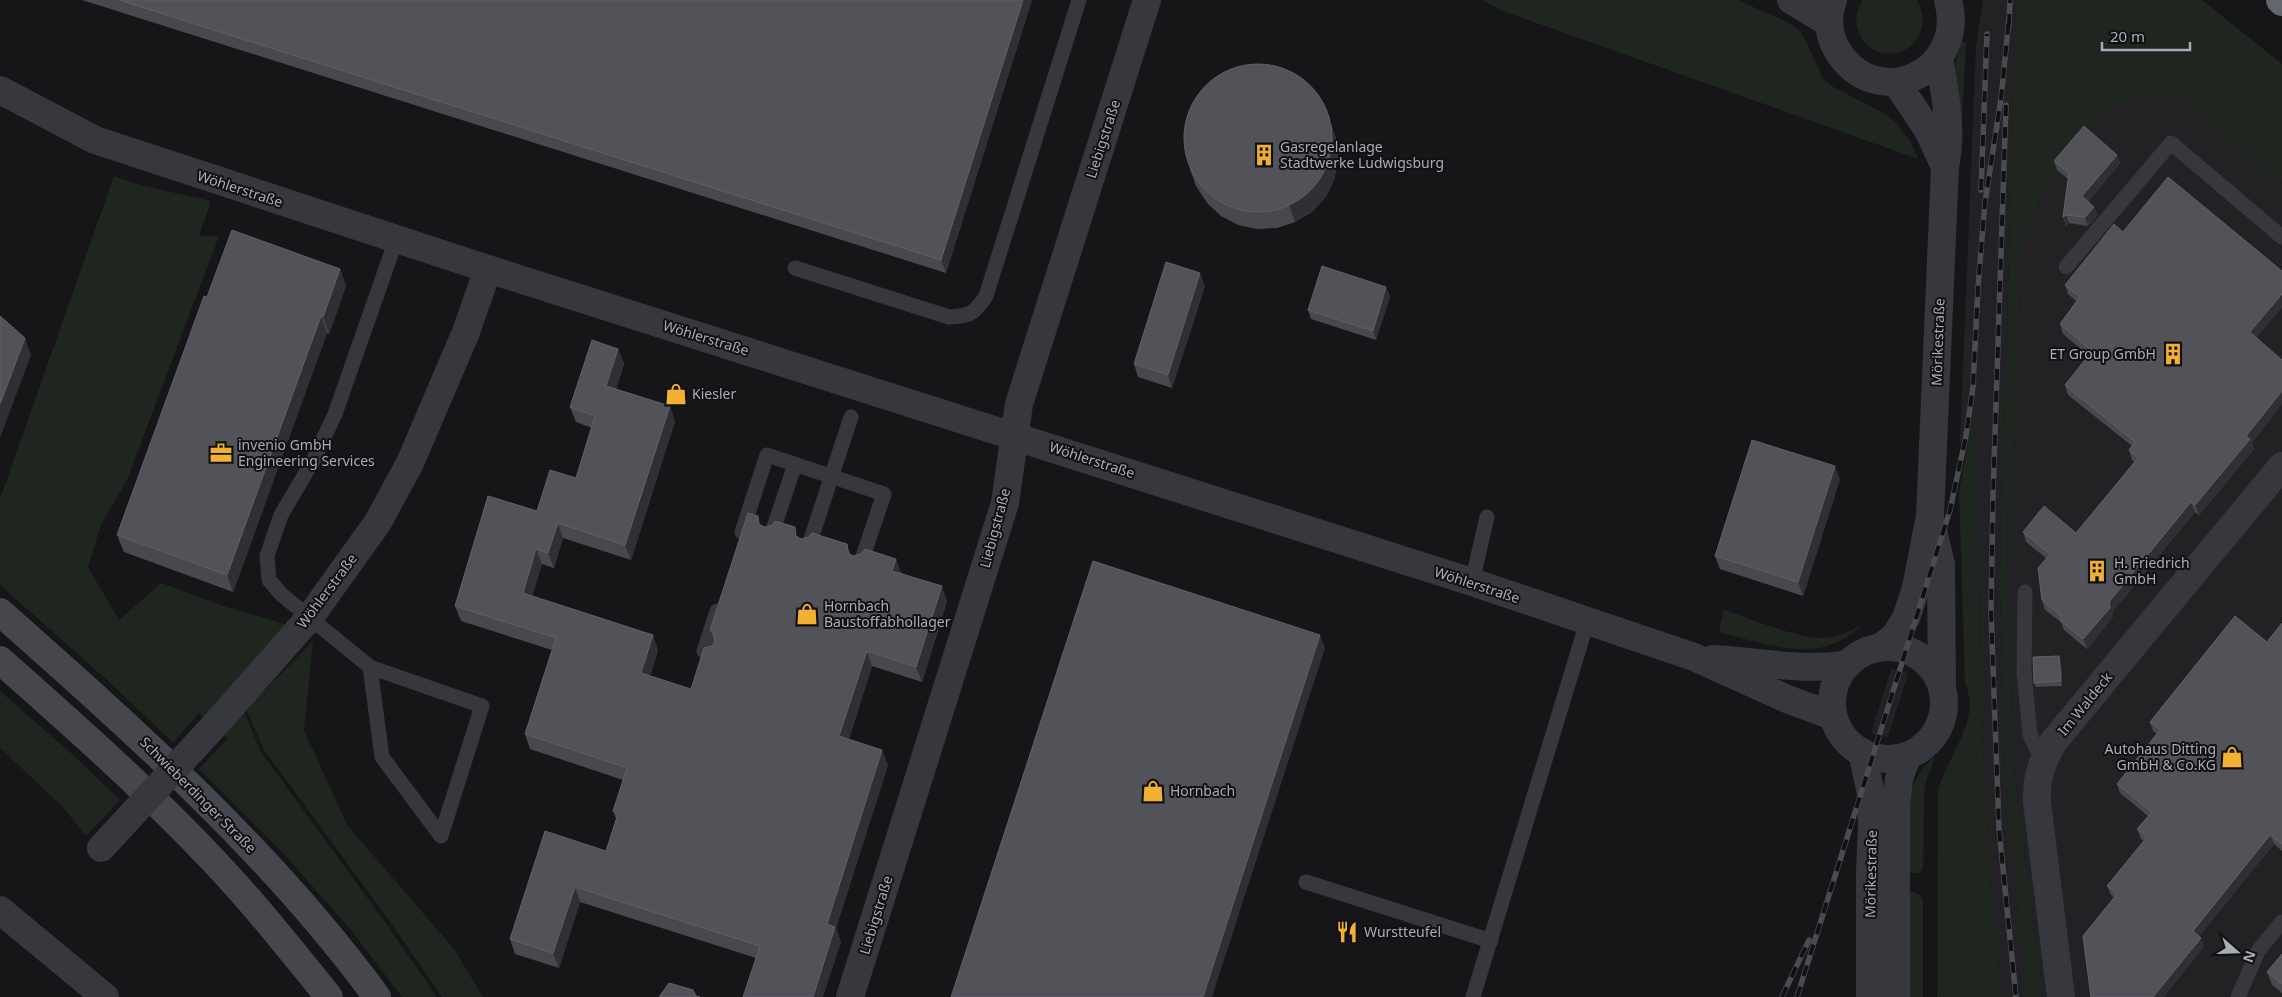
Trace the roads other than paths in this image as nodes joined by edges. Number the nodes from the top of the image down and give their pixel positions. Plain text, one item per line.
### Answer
1 (1080, 0) edge
2 (1147, 0) edge
3 (1792, 0) edge
4 (1948, 0) edge
5 (1831, 11) edge
6 (1939, 57) junction
7 (1896, 82) junction
8 (0, 90) edge
9 (1944, 167) junction
10 (2282, 237) edge
11 (396, 240) junction
12 (2066, 267) dead end
13 (794, 268) dead end
14 (488, 269) junction
15 (851, 417) dead end
16 (1015, 435) junction
17 (795, 464) junction
18 (2282, 466) edge
19 (832, 476) junction
20 (1930, 516) junction
21 (1487, 517) dead end
22 (772, 534) edge
23 (809, 545) edge
24 (737, 548) edge
25 (861, 562) edge
26 (1472, 582) junction
27 (2025, 592) dead end
28 (722, 595) edge
29 (0, 612) edge
30 (310, 616) junction
31 (1587, 622) junction
32 (1881, 647) junction
33 (712, 654) edge
34 (1694, 657) junction
35 (0, 660) edge
36 (1848, 664) junction
37 (370, 667) junction
38 (1942, 690) junction
39 (1833, 716) junction
40 (1862, 752) junction
41 (1907, 756) junction
42 (2042, 760) junction
43 (94, 846) dead end
44 (1306, 882) dead end
45 (0, 910) edge
46 (2282, 922) edge
47 (1491, 940) junction
48 (2243, 995) edge
49 (105, 997) edge
50 (329, 997) edge
51 (377, 997) edge
52 (850, 997) edge
53 (1473, 997) edge
54 (1870, 997) edge
55 (1896, 997) edge
56 (2061, 997) edge

1 - 13 lane
2 - 16 street, Liebigstraße
3 - 5 street
4 - 6 street
5 - 7 street
6 - 7 street
6 - 9 street, Mörikestraße
7 - 9 street, Mörikestraße
8 - 11 street, Wöhlerstraße
9 - 20 street, Mörikestraße
10 - 12 lane
11 - 14 street, Wöhlerstraße
11 - 30 lane
14 - 16 street, Wöhlerstraße
14 - 30 street, Wöhlerstraße
15 - 19 lane
16 - 26 street, Wöhlerstraße
16 - 52 street, Liebigstraße
17 - 19 lane
17 - 22 lane
17 - 24 lane
18 - 42 street, Im Waldeck
19 - 23 lane
19 - 25 lane
20 - 32 street, Mörikestraße
20 - 38 street, Mörikestraße
21 - 26 lane
26 - 31 street, Wöhlerstraße
27 - 42 lane
28 - 33 lane
29 - 51 main road, Schwieberdinger Straße
30 - 37 lane
30 - 43 street, Wöhlerstraße, bridge
31 - 34 street, Wöhlerstraße
31 - 47 lane
32 - 36 street, Mörikestraße
32 - 38 street, Mörikestraße
34 - 36 street, Wöhlerstraße
34 - 39 street, Wöhlerstraße
35 - 50 main road
36 - 39 street, Mörikestraße
37 - 37 lane
38 - 41 street, Mörikestraße
39 - 40 street, Mörikestraße
40 - 41 street, Mörikestraße
40 - 54 street, Mörikestraße
41 - 55 street, Mörikestraße
42 - 56 street, Im Waldeck
44 - 47 lane
45 - 49 street
46 - 48 lane
47 - 53 lane

